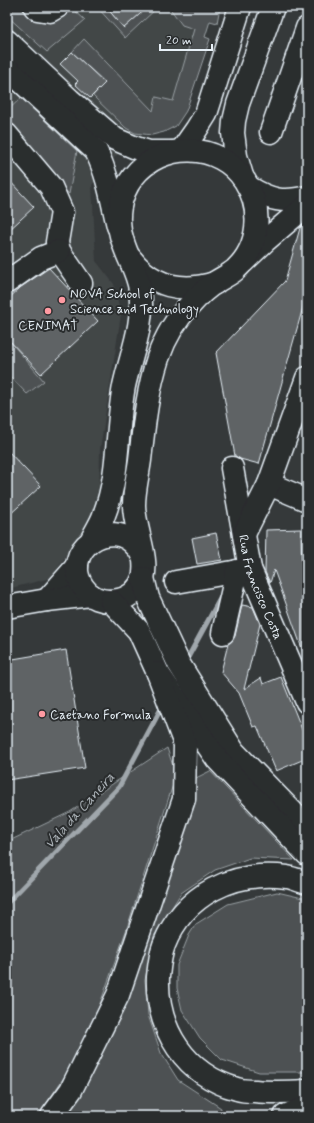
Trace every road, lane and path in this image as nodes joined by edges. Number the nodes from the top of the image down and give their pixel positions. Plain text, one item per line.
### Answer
1 (35, 7) edge
2 (57, 7) edge
3 (240, 7) edge
4 (273, 7) edge
5 (307, 28) edge
6 (7, 41) edge
7 (7, 68) edge
8 (270, 132) dead end
9 (7, 135) edge
10 (176, 151) junction
11 (246, 182) junction
12 (307, 197) edge
13 (307, 205) edge
14 (119, 230) junction
15 (58, 252) junction
16 (129, 256) junction
17 (238, 267) junction
18 (7, 282) edge
19 (215, 282) junction
20 (81, 283) dead end
21 (307, 378) edge
22 (232, 468) dead end
23 (269, 484) junction
24 (307, 500) edge
25 (244, 534) junction
26 (91, 541) junction
27 (77, 566) junction
28 (143, 567) junction
29 (243, 570) junction
30 (176, 582) dead end
31 (102, 598) junction
32 (47, 600) junction
33 (7, 607) edge
34 (223, 634) dead end
35 (158, 673) junction
36 (307, 702) edge
37 (307, 827) edge
38 (307, 854) edge
39 (307, 883) edge
40 (307, 1091) edge
41 (307, 1107) edge
42 (52, 1116) edge
43 (285, 1116) edge

1 - 2 main road
3 - 10 main road
4 - 11 main road
5 - 8 main road
6 - 10 main road
7 - 14 main road
9 - 15 main road
10 - 11 main road
10 - 14 main road
11 - 12 main road
11 - 17 main road
13 - 17 main road
14 - 16 main road
15 - 18 main road
15 - 20 main road
16 - 19 main road
16 - 26 main road
17 - 19 main road
19 - 28 main road
21 - 23 main road
22 - 25 main road, Rua Francisco Costa
23 - 24 main road
23 - 25 main road
25 - 29 main road, Rua Francisco Costa
26 - 27 main road
26 - 28 main road
27 - 31 main road
27 - 32 main road
28 - 31 main road
28 - 37 main road
29 - 30 main road
29 - 34 main road
29 - 36 main road, Rua Francisco Costa
31 - 32 main road
31 - 35 main road
32 - 33 main road
35 - 38 main road
35 - 42 main road
39 - 40 main road
41 - 43 main road

